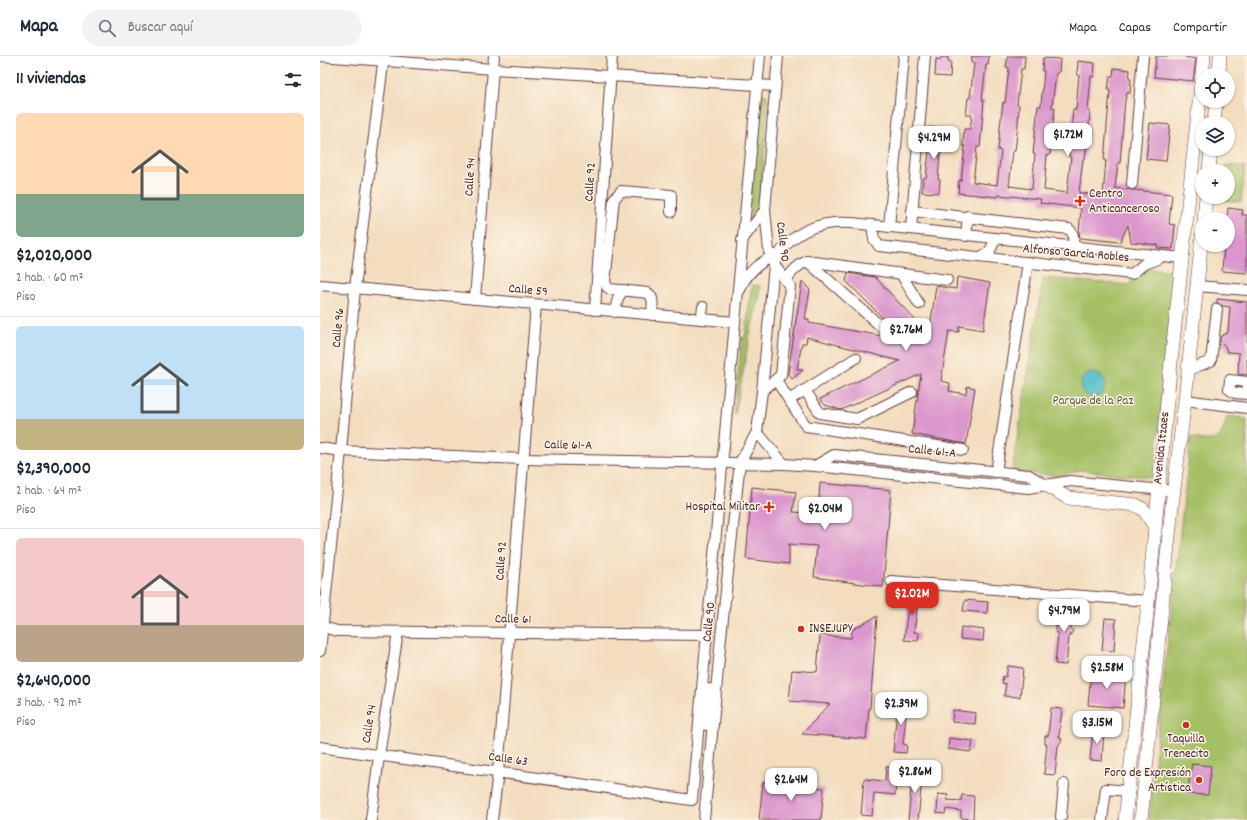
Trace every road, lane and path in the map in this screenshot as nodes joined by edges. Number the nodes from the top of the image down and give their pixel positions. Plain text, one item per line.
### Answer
1 (320, 56) edge
2 (494, 56) edge
3 (612, 56) edge
4 (760, 56) edge
5 (778, 56) edge
6 (904, 56) edge
7 (925, 56) edge
8 (1143, 56) edge
9 (1204, 56) edge
10 (1220, 56) edge
11 (384, 59) edge
12 (1203, 68) edge
13 (1219, 68) edge
14 (493, 70) junction
15 (610, 77) junction
16 (757, 86) junction
17 (775, 86) junction
18 (1198, 108) edge
19 (1132, 184) dead end
20 (602, 198) junction
21 (614, 199) junction
22 (765, 210) junction
23 (912, 211) junction
24 (671, 212) dead end
25 (968, 216) junction
26 (872, 225) junction
27 (889, 227) junction
28 (911, 229) junction
29 (966, 236) junction
30 (996, 239) junction
31 (742, 240) junction
32 (1073, 247) junction
33 (1200, 252) edge
34 (980, 257) junction
35 (1165, 257) junction
36 (1182, 258) junction
37 (774, 259) junction
38 (808, 261) junction
39 (1028, 262) junction
40 (901, 274) junction
41 (786, 280) junction
42 (947, 280) dead end
43 (320, 285) edge
44 (1197, 286) junction
45 (355, 288) junction
46 (625, 290) junction
47 (1247, 290) edge
48 (475, 299) junction
49 (736, 302) junction
50 (536, 304) junction
51 (919, 304) dead end
52 (703, 307) dead end
53 (1216, 309) dead end
54 (595, 310) junction
55 (615, 312) junction
56 (652, 315) junction
57 (701, 319) junction
58 (734, 322) junction
59 (886, 331) dead end
60 (856, 358) dead end
61 (1188, 370) junction
62 (776, 380) junction
63 (1168, 380) junction
64 (1247, 382) edge
65 (805, 390) junction
66 (762, 391) junction
67 (1247, 391) edge
68 (912, 392) dead end
69 (789, 400) junction
70 (1185, 400) junction
71 (1247, 408) edge
72 (757, 432) junction
73 (320, 448) edge
74 (963, 450) dead end
75 (342, 451) junction
76 (523, 459) junction
77 (724, 462) junction
78 (740, 462) junction
79 (784, 464) junction
80 (815, 466) junction
81 (996, 472) junction
82 (1046, 485) junction
83 (1158, 490) junction
84 (1174, 491) junction
85 (1155, 527) junction
86 (891, 581) dead end
87 (1147, 607) junction
88 (1160, 616) junction
89 (321, 626) edge
90 (398, 632) junction
91 (510, 633) junction
92 (707, 635) junction
93 (320, 651) edge
94 (320, 748) edge
95 (379, 756) junction
96 (498, 772) junction
97 (1064, 784) dead end
98 (1128, 791) junction
99 (1143, 794) junction
100 (692, 800) joint
101 (1061, 817) dead end
102 (371, 820) edge
103 (492, 820) edge
104 (698, 820) edge
105 (704, 820) edge
106 (1102, 820) edge
107 (1124, 820) edge
108 (1141, 820) edge

1 - 11 street
2 - 14 street, Calle 94
3 - 15 street, Calle 92
4 - 16 street
5 - 17 street, Calle 90
6 - 27 street
7 - 23 street
8 - 19 street
9 - 12 main road, Avenida Itzaes
10 - 13 main road
11 - 14 street
11 - 45 street, Calle 96
14 - 15 street
14 - 48 street, Calle 94
15 - 16 street
15 - 20 street, Calle 92
16 - 17 street
16 - 31 street
17 - 22 street, Calle 90
18 - 36 main road, Avenida Itzaes
20 - 21 street
20 - 54 street, Calle 92
21 - 24 street
21 - 46 street
22 - 31 street
22 - 37 street, Calle 90
23 - 25 street
23 - 28 street
25 - 29 street
25 - 32 street
26 - 27 street, Alfonso Garcia Robles
26 - 34 street, Alfonso Garcia Robles
26 - 37 street, Alfonso Garcia Robles
27 - 28 street, Alfonso Garcia Robles
28 - 29 street, Alfonso Garcia Robles
29 - 30 street, Alfonso Garcia Robles
30 - 32 street, Alfonso Garcia Robles
30 - 34 street
31 - 49 street
32 - 35 street, Alfonso Garcia Robles
33 - 44 main road, Avenida Itzaes
34 - 39 street, Alfonso Garcia Robles
35 - 36 street, Alfonso Garcia Robles
35 - 39 street, Alfonso Garcia Robles
36 - 63 main road, Avenida Itzaes
37 - 41 street
37 - 49 street, Alfonso Garcia Robles
37 - 66 street, Calle 90
38 - 40 street
38 - 41 street
38 - 59 street
39 - 81 street
40 - 42 street
40 - 51 street
41 - 62 street
43 - 45 street, Calle 59
44 - 47 street
44 - 61 main road, Avenida Itzaes
45 - 48 street, Calle 59
45 - 75 street, Calle 96
46 - 55 street
46 - 56 street
48 - 50 street, Calle 59
49 - 58 street
50 - 54 street, Calle 59
50 - 76 street, Calle 92
52 - 57 street
53 - 61 street
54 - 55 street, Calle 59
55 - 56 street, Calle 59
56 - 57 street, Calle 59
57 - 58 street, Calle 59
58 - 77 street
60 - 65 street
61 - 70 main road, Avenida Itzaes
62 - 66 street
62 - 69 street
63 - 70 main road
63 - 83 main road, Avenida Itzaes
64 - 67 street
65 - 68 street
65 - 69 street
66 - 72 street, Calle 90
69 - 74 street
70 - 71 street
70 - 84 main road, Avenida Itzaes
72 - 78 street, Calle 90
72 - 79 street
73 - 75 street, Calle 61-A
75 - 76 street, Calle 61-A
75 - 89 street, Calle 96
76 - 77 street, Calle 61-A
76 - 91 street, Calle 92
77 - 78 street, Calle 61-A
77 - 92 street, Calle 90
77 - 104 street
78 - 79 street, Calle 61-A
78 - 105 street, Calle 90
79 - 80 street, Calle 61-A
80 - 81 street, Calle 61-A
80 - 82 street, Calle 61-A
81 - 82 street, Calle 61-A
82 - 83 street, Calle 61-A
82 - 85 main road
83 - 84 street, Calle 61-A
83 - 85 main road, Avenida Itzaes
84 - 88 main road, Avenida Itzaes
85 - 87 main road, Avenida Itzaes
86 - 87 street
87 - 88 main road
87 - 98 main road, Avenida Itzaes
88 - 99 main road, Avenida Itzaes
89 - 90 street, Calle 61
89 - 93 street, Calle 96
90 - 91 street, Calle 61
90 - 95 street, Calle 94
91 - 92 street, Calle 61
91 - 96 street, Calle 92
92 - 100 street, Calle 90
94 - 95 street, Calle 63
95 - 96 street, Calle 63
95 - 102 street, Calle 94
96 - 100 street, Calle 63
96 - 103 street, Calle 92
97 - 101 street
98 - 99 main road
98 - 106 street
98 - 107 main road, Avenida Itzaes
99 - 108 main road, Avenida Itzaes

